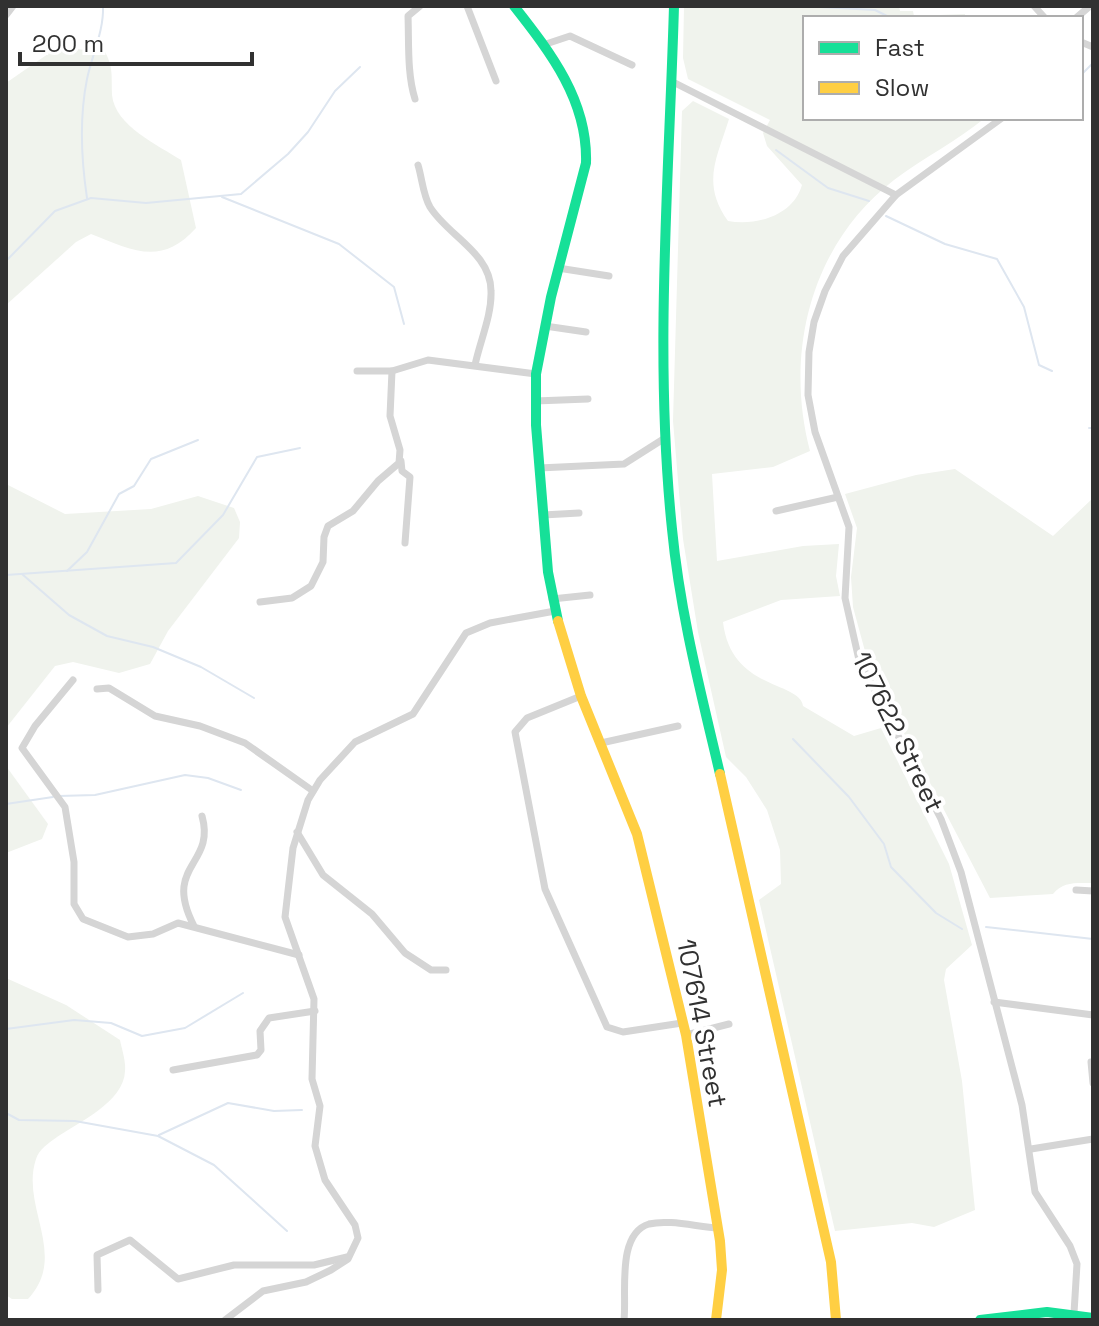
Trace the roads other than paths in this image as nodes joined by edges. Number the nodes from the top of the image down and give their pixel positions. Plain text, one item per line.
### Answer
1 (13, 6) edge
2 (420, 6) edge
3 (467, 6) edge
4 (514, 6) edge
5 (674, 6) edge
6 (6, 15) edge
7 (543, 45) junction
8 (632, 65) dead end
9 (496, 81) dead end
10 (673, 82) junction
11 (415, 99) dead end
12 (999, 120) edge
13 (418, 165) dead end
14 (896, 195) junction
15 (558, 268) junction
16 (609, 276) dead end
17 (545, 326) junction
18 (586, 332) dead end
19 (475, 365) junction
20 (357, 371) dead end
21 (392, 371) junction
22 (536, 374) junction
23 (588, 399) dead end
24 (535, 401) junction
25 (665, 438) junction
26 (401, 456) junction
27 (539, 468) junction
28 (838, 497) junction
29 (776, 511) dead end
30 (579, 513) dead end
31 (543, 515) junction
32 (405, 543) dead end
33 (590, 595) dead end
34 (260, 602) dead end
35 (554, 605) junction
36 (73, 680) dead end
37 (97, 689) dead end
38 (581, 696) junction
39 (678, 726) dead end
40 (601, 743) junction
41 (313, 791) junction
42 (202, 816) dead end
43 (297, 832) junction
44 (1076, 890) dead end
45 (1093, 891) edge
46 (194, 926) junction
47 (299, 955) junction
48 (446, 970) dead end
49 (994, 1002) junction
50 (315, 1011) junction
51 (1093, 1015) edge
52 (682, 1023) junction
53 (729, 1024) dead end
54 (686, 1035) junction
55 (1091, 1062) dead end
56 (173, 1070) dead end
57 (1093, 1083) edge
58 (1093, 1139) edge
59 (1031, 1149) junction
60 (718, 1228) junction
61 (349, 1257) junction
62 (98, 1290) dead end
63 (1074, 1313) junction
64 (1093, 1318) edge
65 (225, 1320) edge
66 (624, 1320) edge
67 (716, 1320) edge
68 (836, 1320) edge
69 (980, 1320) edge

1 - 6 street
2 - 11 street
3 - 9 street
4 - 7 street, 107614 Street
5 - 10 street
7 - 8 street
7 - 15 street, 107614 Street
10 - 14 street
10 - 25 street
12 - 14 street, 107622 Street
13 - 19 street
14 - 28 street, 107622 Street
15 - 16 street
15 - 17 street, 107614 Street
17 - 18 street
17 - 22 street, 107614 Street
19 - 21 street
19 - 22 street
20 - 21 street
21 - 26 street
22 - 24 street, 107614 Street
23 - 24 street
24 - 27 street, 107614 Street
25 - 27 street
25 - 68 street
26 - 32 street
26 - 34 street
27 - 31 street, 107614 Street
28 - 29 street
28 - 49 street, 107622 Street
30 - 31 street
31 - 35 street, 107614 Street
33 - 35 street
35 - 38 street, 107614 Street
35 - 41 street
36 - 46 street
37 - 41 street
38 - 40 street, 107614 Street
38 - 52 street
39 - 40 street
40 - 52 street, 107614 Street
41 - 43 street
42 - 46 street
43 - 47 street
43 - 48 street
44 - 45 street
46 - 47 street
47 - 50 street
49 - 51 street
49 - 59 street, 107622 Street
50 - 56 street
50 - 61 street
52 - 54 street, 107614 Street
53 - 54 street
54 - 60 street, 107614 Street
55 - 57 street
58 - 59 street
59 - 63 street, 107622 Street
60 - 66 street
60 - 67 street, 107614 Street
61 - 62 street
61 - 65 street
63 - 64 street
63 - 69 street

